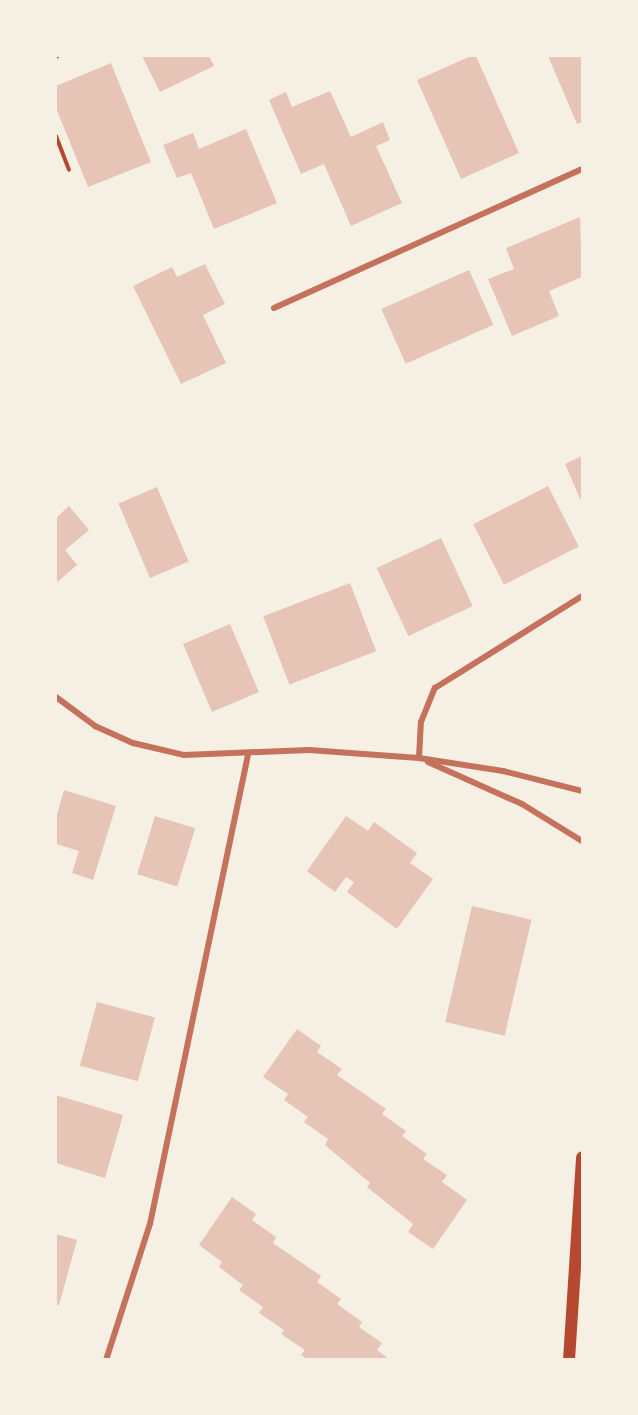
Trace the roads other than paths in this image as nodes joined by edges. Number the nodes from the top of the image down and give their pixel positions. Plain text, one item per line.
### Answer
1 (582, 169) edge
2 (274, 308) dead end
3 (582, 596) edge
4 (56, 697) edge
5 (248, 755) junction
6 (419, 758) junction
7 (582, 791) edge
8 (582, 841) edge
9 (582, 1157) edge
10 (106, 1359) edge
11 (569, 1359) edge

1 - 2 street
3 - 6 street
4 - 5 street
5 - 6 street
5 - 10 street
6 - 7 street
6 - 8 street
9 - 11 main road

